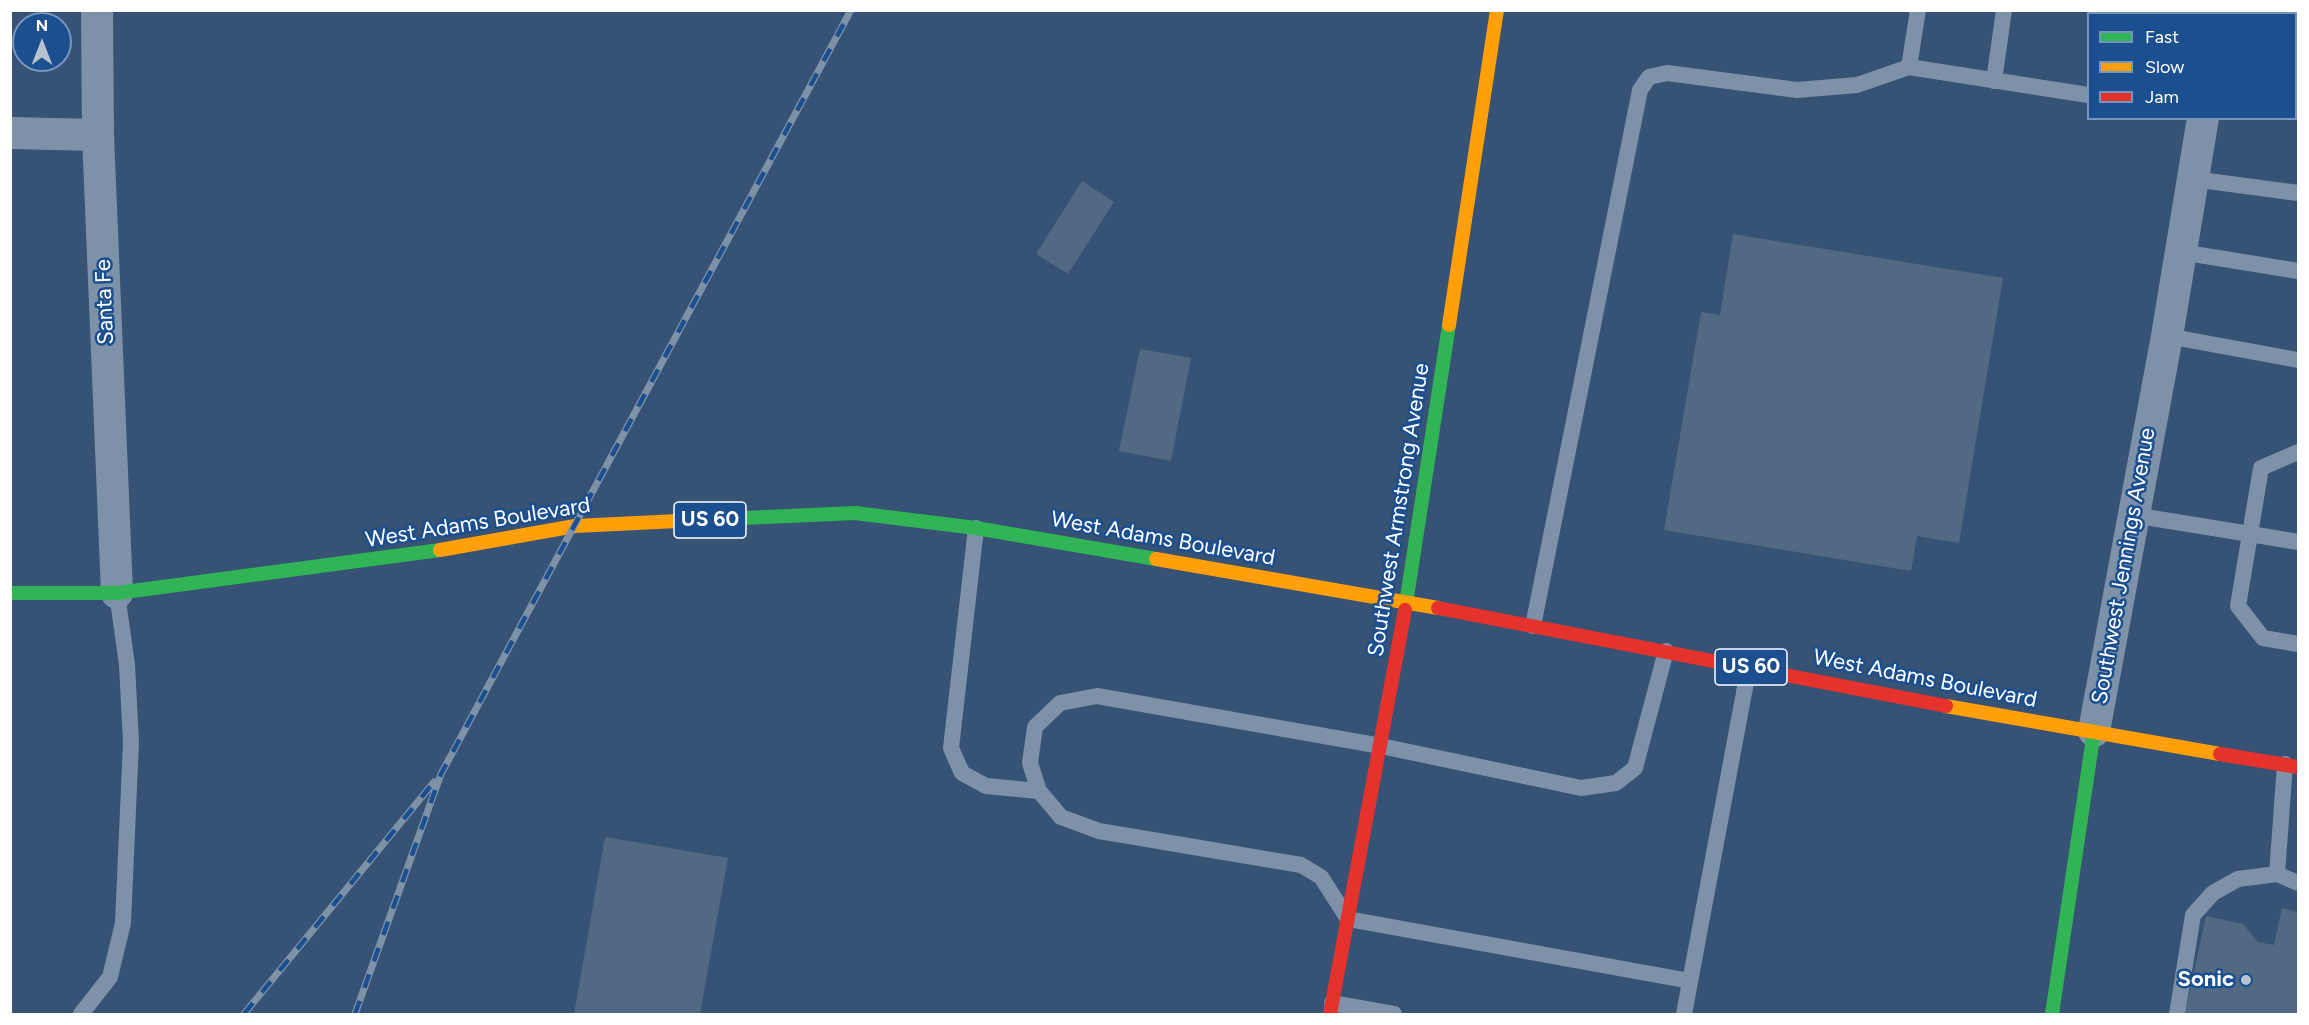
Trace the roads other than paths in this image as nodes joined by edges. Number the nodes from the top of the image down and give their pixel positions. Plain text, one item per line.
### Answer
1 (97, 10) edge
2 (1497, 10) edge
3 (1918, 10) edge
4 (2004, 10) edge
5 (1909, 67) junction
6 (1994, 81) junction
7 (2087, 95) edge
8 (2203, 120) edge
9 (10, 133) edge
10 (98, 135) junction
11 (2193, 179) junction
12 (2298, 193) edge
13 (2181, 252) junction
14 (2298, 271) edge
15 (2167, 336) junction
16 (2298, 360) edge
17 (2298, 452) edge
18 (2133, 514) junction
19 (976, 528) junction
20 (2250, 534) junction
21 (2298, 542) edge
22 (117, 593) junction
23 (10, 594) edge
24 (1407, 602) junction
25 (1533, 626) junction
26 (2298, 644) edge
27 (1666, 651) junction
28 (1749, 666) junction
29 (2094, 731) junction
30 (1381, 746) junction
31 (2292, 766) edge
32 (1039, 791) junction
33 (2277, 874) junction
34 (2298, 883) edge
35 (1348, 919) junction
36 (1690, 981) junction
37 (1331, 1009) edge
38 (81, 1014) edge
39 (1394, 1014) edge
40 (1684, 1014) edge
41 (2052, 1014) edge
42 (2177, 1014) edge

1 - 10 street, Santa Fe
2 - 24 main road, Southwest Armstrong Avenue
3 - 5 lane
4 - 6 lane
5 - 6 lane
5 - 25 lane
6 - 7 lane
8 - 11 street, Southwest Jennings Avenue
9 - 10 street
10 - 22 street, Santa Fe
11 - 12 lane
11 - 13 street, Southwest Jennings Avenue
13 - 14 lane
13 - 15 street, Southwest Jennings Avenue
15 - 16 lane
15 - 18 street, Southwest Jennings Avenue
17 - 20 lane
18 - 20 lane
18 - 29 street, Southwest Jennings Avenue
19 - 22 main road, West Adams Boulevard / US 60
19 - 24 main road, West Adams Boulevard / US 60
19 - 32 lane
20 - 21 lane
20 - 26 lane
22 - 23 main road, West Adams Boulevard / US 60
22 - 38 lane
24 - 25 main road, West Adams Boulevard / US 60
24 - 30 main road, Southwest Armstrong Avenue
25 - 27 main road, West Adams Boulevard / US 60
27 - 28 main road, West Adams Boulevard / US 60
27 - 30 lane
28 - 29 main road, West Adams Boulevard / US 60
28 - 36 lane
29 - 31 main road, West Adams Boulevard / US 60
29 - 41 main road, Southwest Jennings Avenue
30 - 32 lane
30 - 35 main road, Southwest Armstrong Avenue
31 - 33 lane
32 - 35 lane
33 - 34 lane
33 - 42 lane
35 - 36 lane
35 - 37 main road, Southwest Armstrong Avenue
36 - 40 lane
37 - 39 lane

